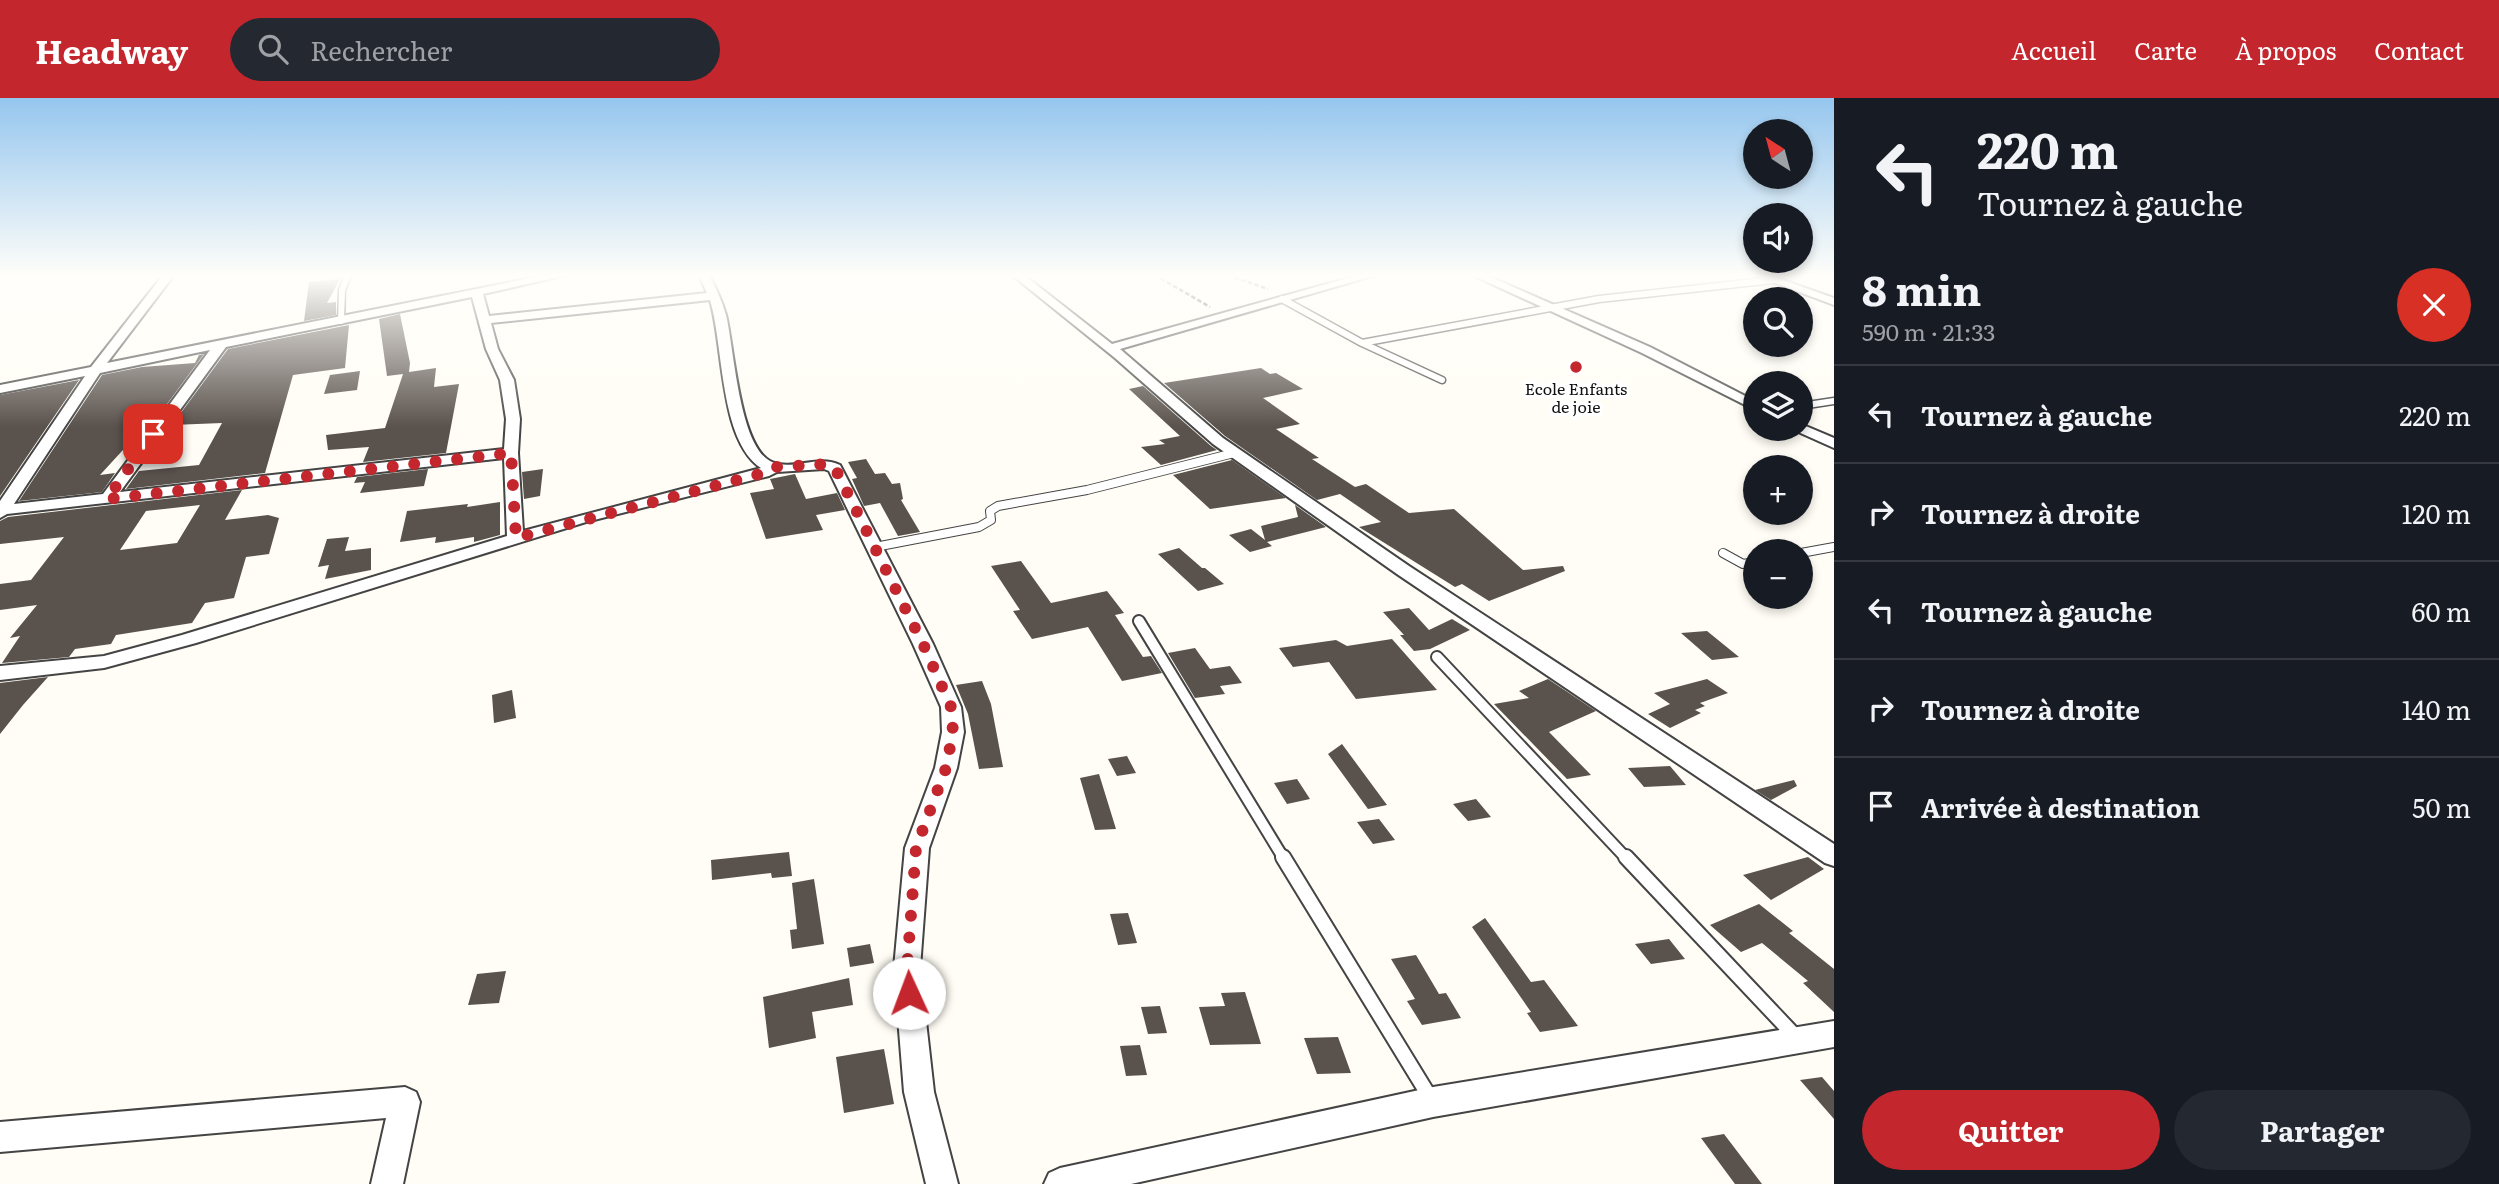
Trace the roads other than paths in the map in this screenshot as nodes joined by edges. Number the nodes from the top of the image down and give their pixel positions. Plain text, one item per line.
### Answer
1 (130, 326) edge
2 (318, 326) edge
3 (486, 326) edge
4 (720, 326) edge
5 (1082, 326) edge
6 (1189, 326) edge
7 (1333, 326) edge
8 (1454, 326) edge
9 (1592, 326) edge
10 (1362, 343) junction
11 (220, 346) junction
12 (1111, 348) junction
13 (95, 370) junction
14 (1442, 380) dead end
15 (0, 389) edge
16 (1743, 400) edge
17 (1834, 401) edge
18 (1813, 404) edge
19 (1813, 434) edge
20 (1834, 444) edge
21 (511, 453) junction
22 (1234, 453) junction
23 (775, 467) junction
24 (107, 499) junction
25 (1, 511) edge
26 (516, 538) junction
27 (875, 547) junction
28 (1834, 547) edge
29 (1813, 551) edge
30 (1723, 553) dead end
31 (1743, 564) edge
32 (1139, 621) dead end
33 (1437, 657) dead end
34 (0, 673) edge
35 (1834, 856) edge
36 (1834, 1034) edge
37 (1798, 1040) junction
38 (1433, 1102) junction
39 (0, 1137) edge
40 (387, 1184) edge
41 (942, 1184) edge
42 (1060, 1184) edge

1 - 13 street
2 - 11 street
3 - 21 street
4 - 23 street
5 - 12 street
6 - 12 street
7 - 10 lane
8 - 10 lane
9 - 16 street
10 - 14 lane
11 - 13 street
11 - 24 street
12 - 22 street
13 - 15 street
13 - 25 street
17 - 18 lane
19 - 20 street
21 - 24 street
21 - 26 street
22 - 27 lane
22 - 35 street
23 - 26 street
23 - 27 street
24 - 25 street
26 - 34 street
27 - 41 street
28 - 29 lane
30 - 31 lane
32 - 38 lane
33 - 37 lane
36 - 37 street
37 - 38 street
38 - 42 street
39 - 40 street

